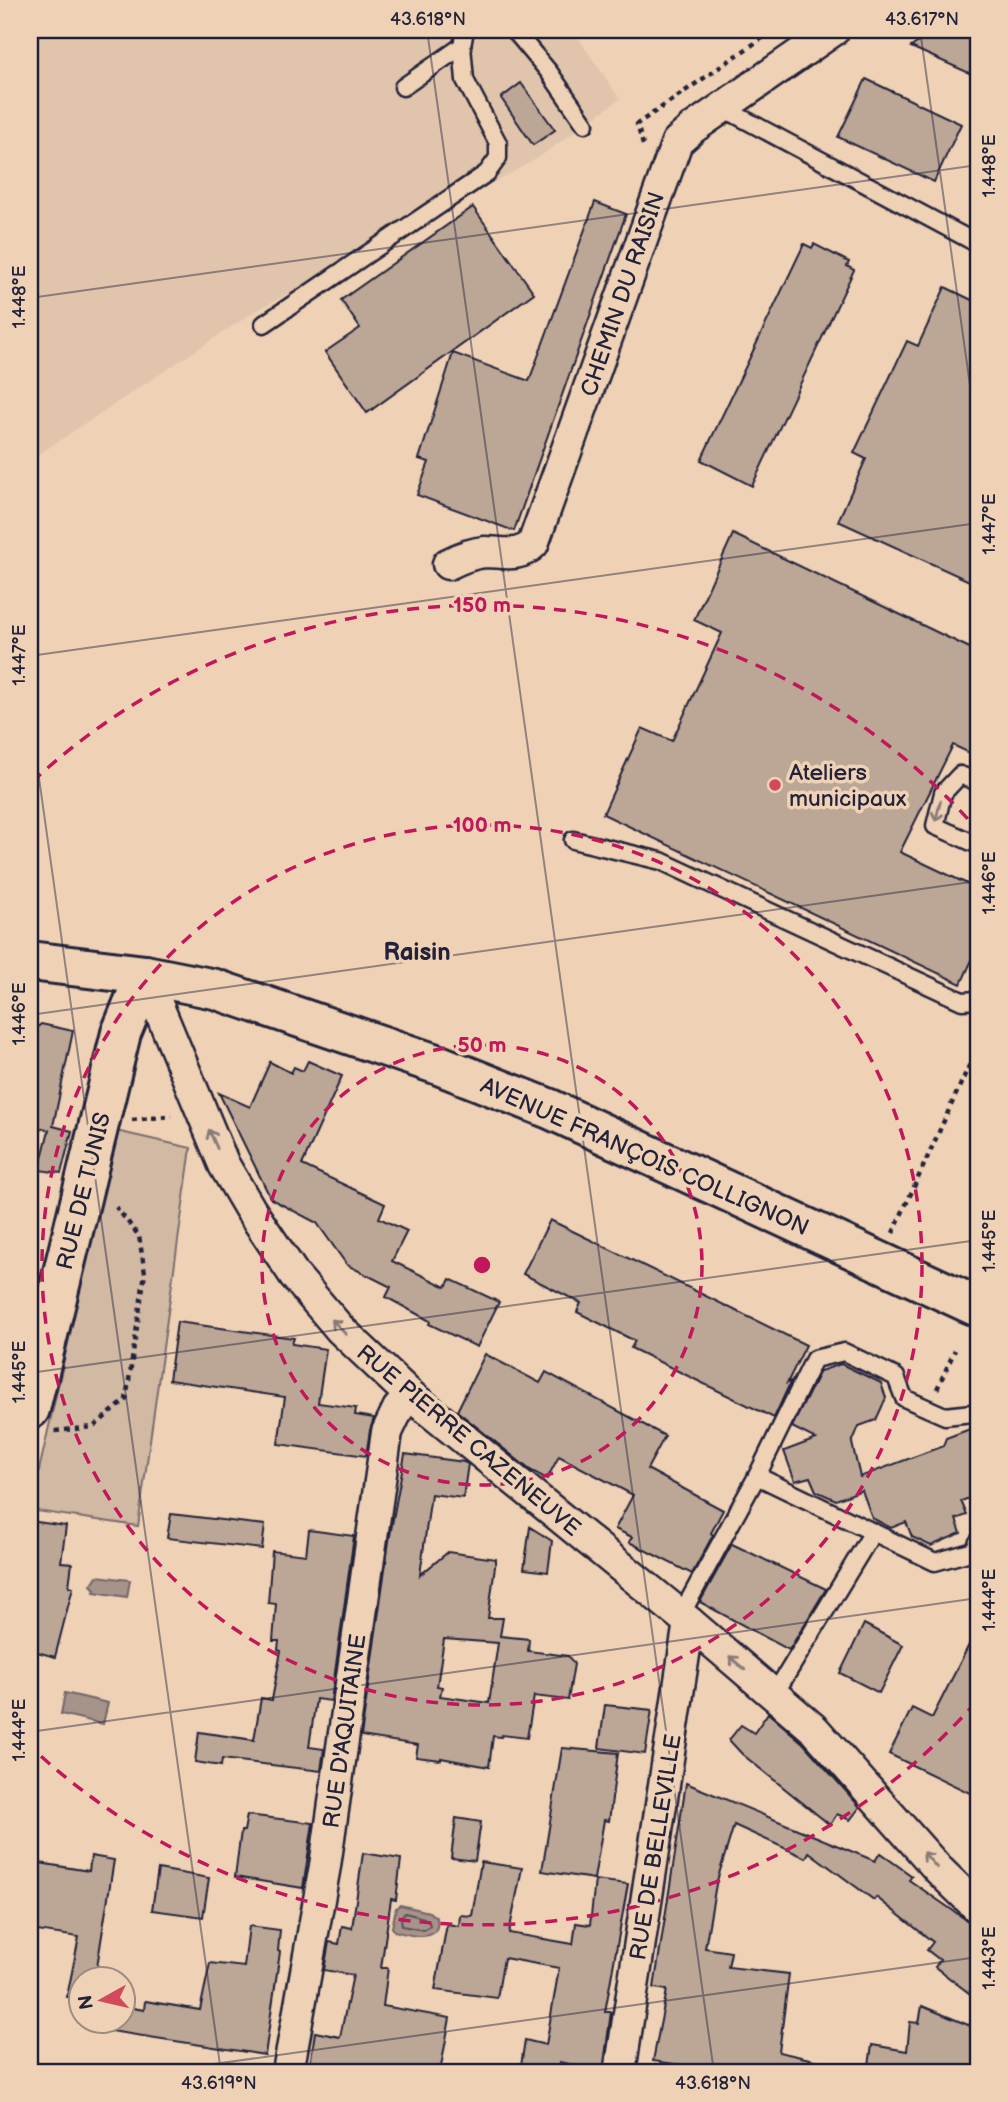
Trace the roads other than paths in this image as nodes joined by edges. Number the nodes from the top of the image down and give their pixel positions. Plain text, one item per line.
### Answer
1 (465, 30) edge
2 (514, 30) edge
3 (834, 30) edge
4 (462, 46) junction
5 (403, 87) dead end
6 (723, 108) junction
7 (585, 124) dead end
8 (978, 244) edge
9 (264, 324) dead end
10 (448, 564) dead end
11 (978, 782) edge
12 (573, 840) dead end
13 (978, 845) edge
14 (30, 961) edge
15 (145, 975) junction
16 (978, 1000) edge
17 (978, 1307) edge
18 (410, 1395) junction
19 (978, 1416) edge
20 (38, 1421) edge
21 (757, 1476) junction
22 (873, 1532) junction
23 (978, 1542) edge
24 (685, 1619) junction
25 (775, 1695) junction
26 (978, 1908) edge
27 (288, 2072) edge
28 (620, 2072) edge

1 - 4 lane
2 - 7 lane
3 - 6 street, CHEMIN DU RAISIN
4 - 5 lane
4 - 9 lane
6 - 8 lane
6 - 10 street, CHEMIN DU RAISIN
11 -> 13 lane
12 - 16 lane
14 - 15 street
15 - 17 street, AVENUE FRANÇOIS COLLIGNON
18 -> 15 street, RUE PIERRE CAZENEUVE
15 - 20 street, RUE DE TUNIS
18 - 24 street, RUE PIERRE CAZENEUVE
18 - 27 street, RUE D'AQUITAINE
19 - 21 lane
21 - 22 lane
21 - 24 lane
22 - 23 lane
22 - 25 lane
25 -> 24 street, RUE PIERRE CAZENEUVE
24 - 28 street, RUE DE BELLEVILLE
26 -> 25 street, RUE PIERRE CAZENEUVE

